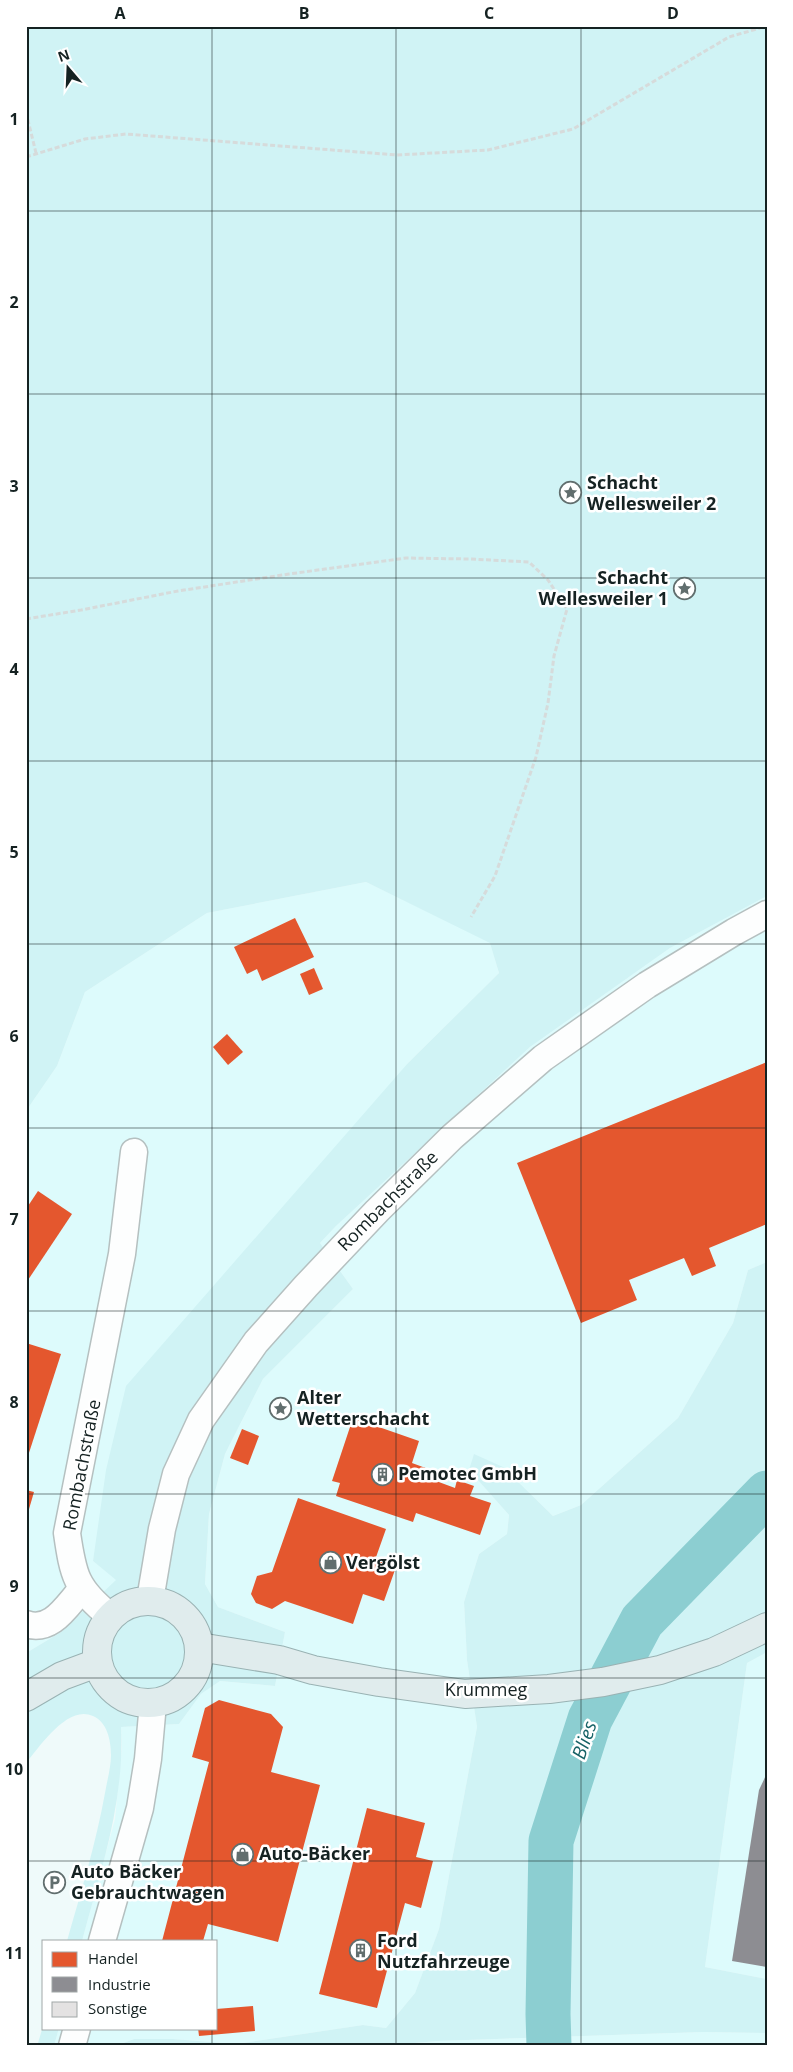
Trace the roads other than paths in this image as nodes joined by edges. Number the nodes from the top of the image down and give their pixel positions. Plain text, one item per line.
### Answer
1 (767, 914) edge
2 (134, 1152) dead end
3 (82, 1589) junction
4 (150, 1600) junction
5 (110, 1616) junction
6 (26, 1624) edge
7 (767, 1627) edge
8 (199, 1647) junction
9 (97, 1663) junction
10 (26, 1697) edge
11 (153, 1703) junction
12 (102, 1940) edge
13 (76, 2030) edge
14 (72, 2046) edge

1 - 4 street, Rombachstraße
2 - 3 street, Rombachstraße
3 - 5 street, Rombachstraße
3 - 6 street
4 - 5 main road
4 - 8 main road
5 - 9 main road
7 - 8 main road, Krummeg
8 - 11 main road
9 - 10 main road
9 - 11 main road
11 - 12 street
13 - 14 street

